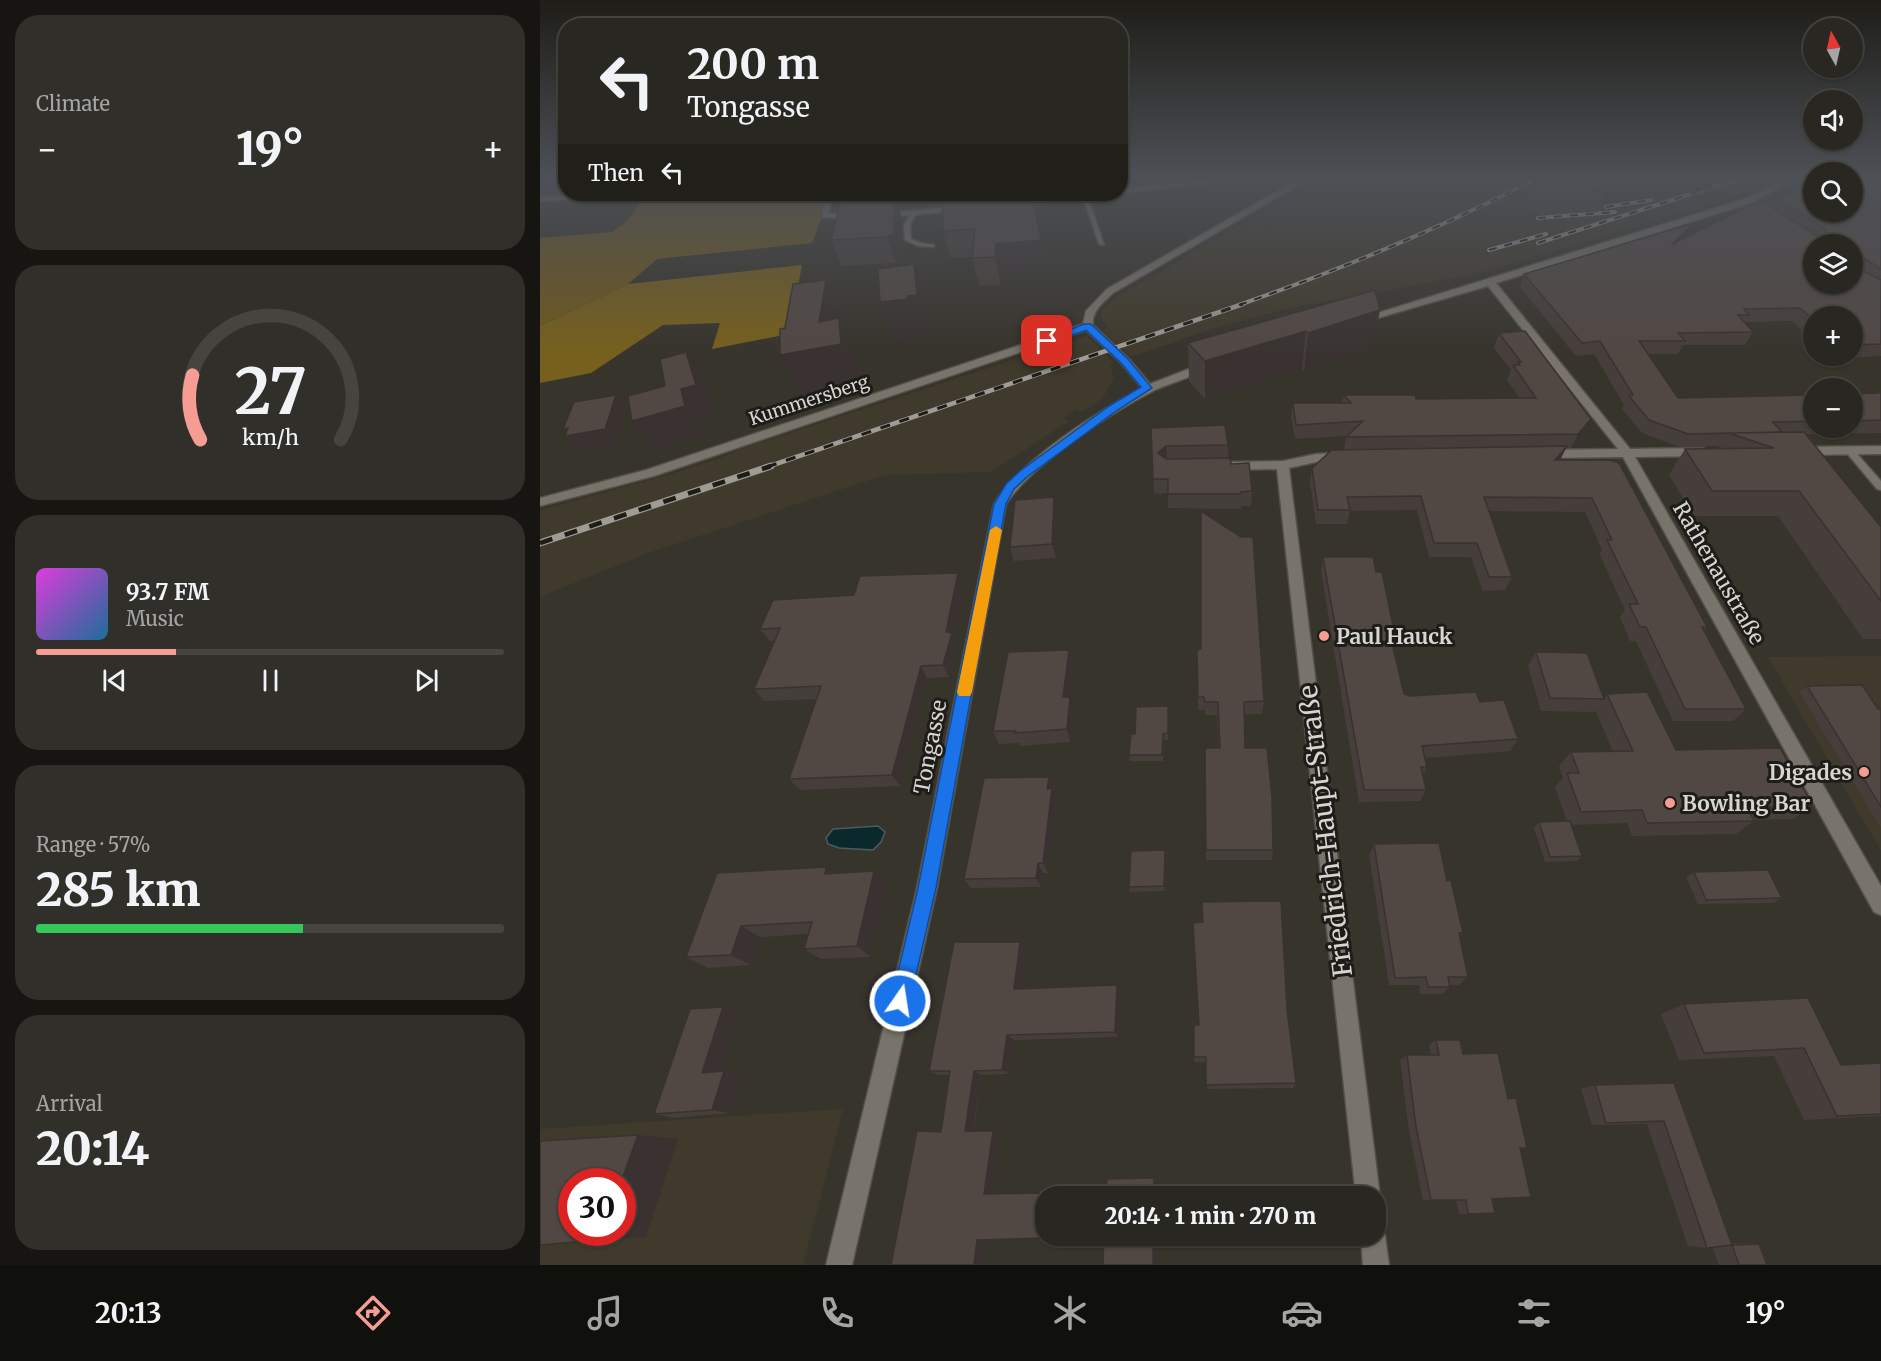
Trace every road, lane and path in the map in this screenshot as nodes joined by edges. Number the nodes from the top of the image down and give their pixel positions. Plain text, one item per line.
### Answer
1 (908, 236) edge
2 (1099, 236) edge
3 (1205, 236) edge
4 (1636, 236) edge
5 (1102, 244) dead end
6 (932, 246) dead end
7 (1490, 282) junction
8 (1355, 322) edge
9 (1088, 326) junction
10 (1221, 361) edge
11 (1147, 388) junction
12 (1849, 450) junction
13 (1881, 450) edge
14 (1783, 451) edge
15 (1716, 452) edge
16 (1627, 453) junction
17 (1532, 454) edge
18 (1352, 457) edge
19 (1283, 465) junction
20 (1213, 466) edge
21 (1881, 487) edge
22 (540, 502) edge
23 (1881, 905) edge
24 (1367, 1186) edge
25 (1374, 1246) edge
26 (839, 1265) edge
27 (1376, 1265) edge

1 - 6 lane
2 - 5 lane
3 - 9 street
4 - 7 street
7 - 8 street
7 - 16 street, Rathenaustraße
9 - 11 street
9 - 22 street, Kummersberg
10 - 11 street, Tongasse
11 - 26 street, Tongasse
12 - 13 street
12 - 14 street
12 - 21 lane
15 - 16 street
16 - 17 street
16 - 23 street, Rathenaustraße
18 - 19 street
19 - 20 street
19 - 24 street, Friedrich-Haupt-Straße
25 - 27 street

